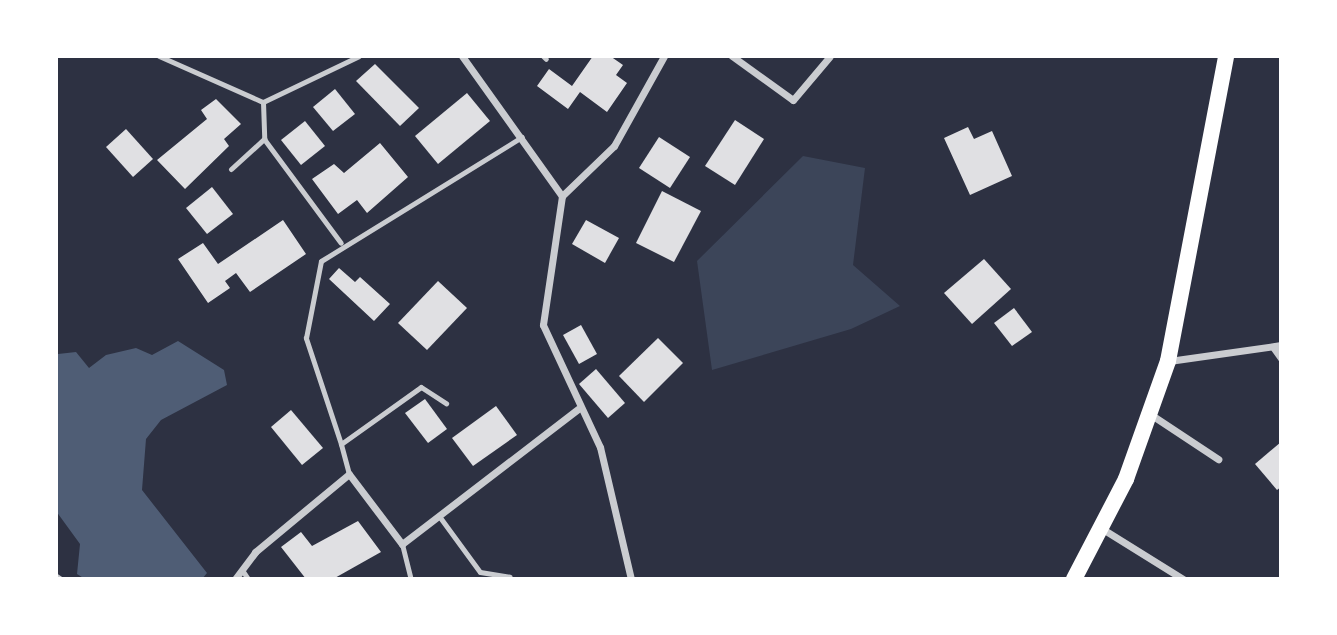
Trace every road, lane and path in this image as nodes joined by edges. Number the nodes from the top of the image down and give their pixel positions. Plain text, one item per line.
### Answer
1 (159, 56) edge
2 (359, 56) edge
3 (461, 56) edge
4 (664, 56) edge
5 (732, 56) edge
6 (830, 56) edge
7 (1226, 56) edge
8 (262, 102) junction
9 (522, 137) junction
10 (264, 139) junction
11 (231, 169) dead end
12 (562, 197) junction
13 (341, 243) junction
14 (1277, 346) edge
15 (1281, 358) edge
16 (1168, 361) junction
17 (446, 403) dead end
18 (579, 409) junction
19 (1150, 413) junction
20 (341, 444) junction
21 (1218, 458) dead end
22 (349, 474) junction
23 (439, 516) junction
24 (1101, 528) junction
25 (402, 544) junction
26 (242, 570) junction
27 (510, 577) edge
28 (235, 579) edge
29 (248, 579) edge
30 (411, 579) edge
31 (631, 579) edge
32 (1074, 579) edge
33 (1183, 579) edge

1 - 8 lane
2 - 8 lane
3 - 9 street
4 - 12 street
5 - 6 street
7 - 16 main road
8 - 10 lane
9 - 12 street
9 - 13 lane
10 - 11 lane
10 - 13 lane
12 - 18 street
13 - 20 lane
14 - 15 street
14 - 16 street
16 - 19 main road
17 - 20 lane
18 - 23 street
18 - 31 street
19 - 21 street
19 - 24 main road
20 - 22 lane
22 - 25 street
22 - 26 street
23 - 25 street
23 - 27 lane
24 - 32 main road
24 - 33 street
25 - 30 lane
26 - 28 street
26 - 29 lane

